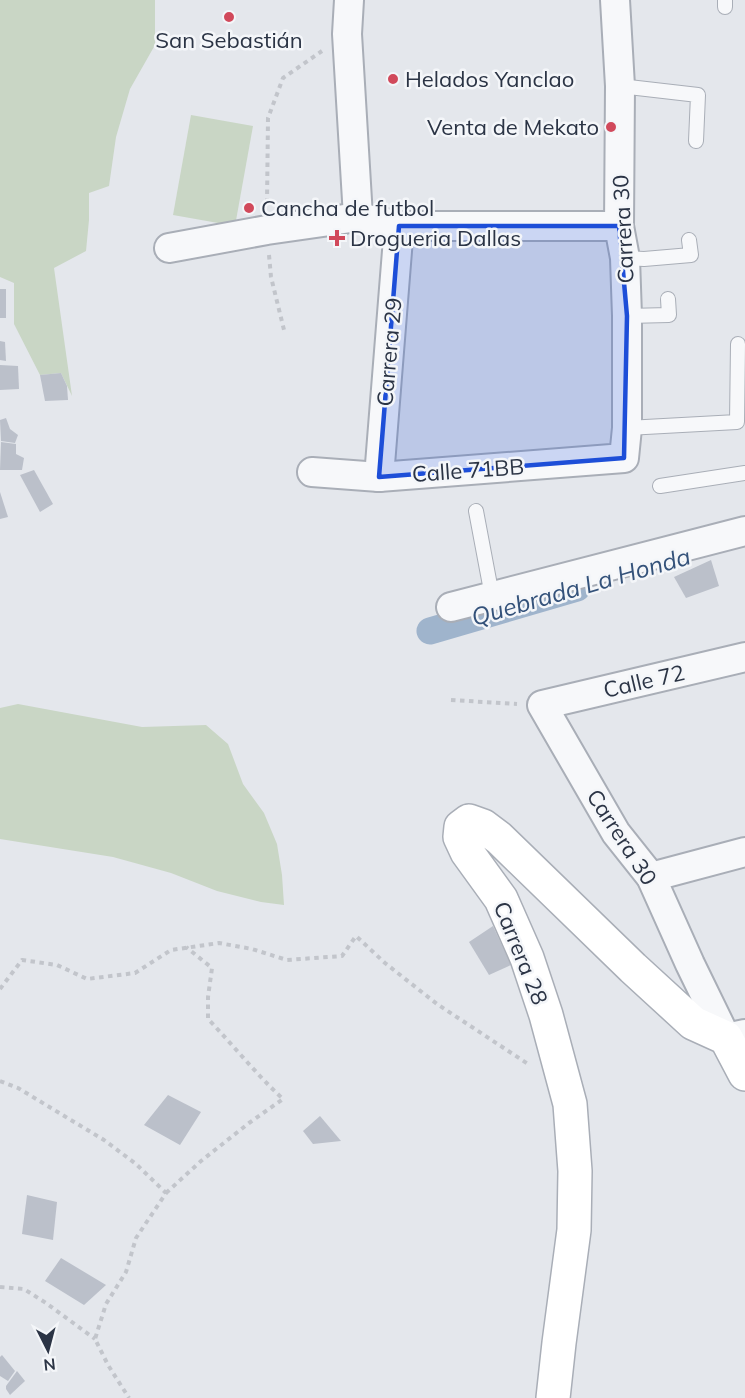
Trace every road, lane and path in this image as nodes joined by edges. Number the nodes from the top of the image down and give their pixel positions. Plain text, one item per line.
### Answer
1 (349, 0) edge
2 (615, 0) edge
3 (347, 34) junction
4 (620, 86) junction
5 (696, 141) dead end
6 (267, 207) dead end
7 (358, 217) junction
8 (399, 226) junction
9 (619, 226) junction
10 (689, 240) dead end
11 (170, 248) dead end
12 (269, 254) dead end
13 (625, 258) junction
14 (668, 299) dead end
15 (627, 316) junction
16 (285, 334) dead end
17 (738, 344) dead end
18 (627, 428) junction
19 (624, 458) joint
20 (312, 472) dead end
21 (745, 473) edge
22 (379, 477) junction
23 (660, 486) dead end
24 (476, 511) dead end
25 (745, 531) edge
26 (492, 596) junction
27 (452, 607) dead end
28 (745, 657) edge
29 (451, 700) dead end
30 (542, 705) junction
31 (745, 852) edge
32 (651, 877) junction
33 (186, 947) junction
34 (0, 989) edge
35 (736, 1036) edge
36 (531, 1068) dead end
37 (745, 1074) edge
38 (0, 1081) edge
39 (166, 1193) junction
40 (0, 1287) edge
41 (95, 1339) junction
42 (129, 1398) edge
43 (553, 1398) edge

1 - 3 street
2 - 4 street, Carrera 30
3 - 6 path
3 - 7 street
4 - 5 lane
4 - 9 street, Carrera 30
7 - 8 street
7 - 11 street
8 - 9 street
8 - 22 street, Carrera 29
9 - 13 street, Carrera 30
10 - 13 lane
12 - 16 path
13 - 15 street, Carrera 30
14 - 15 lane
15 - 18 street, Carrera 30
17 - 18 lane
18 - 19 street, Carrera 30
19 - 22 street, Calle 71BB
20 - 22 street, Calle 71BB
21 - 23 lane
24 - 26 lane
25 - 26 street
26 - 27 street
28 - 30 street, Calle 72
29 - 30 path
30 - 32 street, Carrera 30
31 - 32 street
32 - 35 street, Carrera 30
33 - 34 path
33 - 36 path
33 - 39 path
35 - 37 street
35 - 43 street, Carrera 28
38 - 39 path
39 - 41 path
40 - 41 path
41 - 42 path

